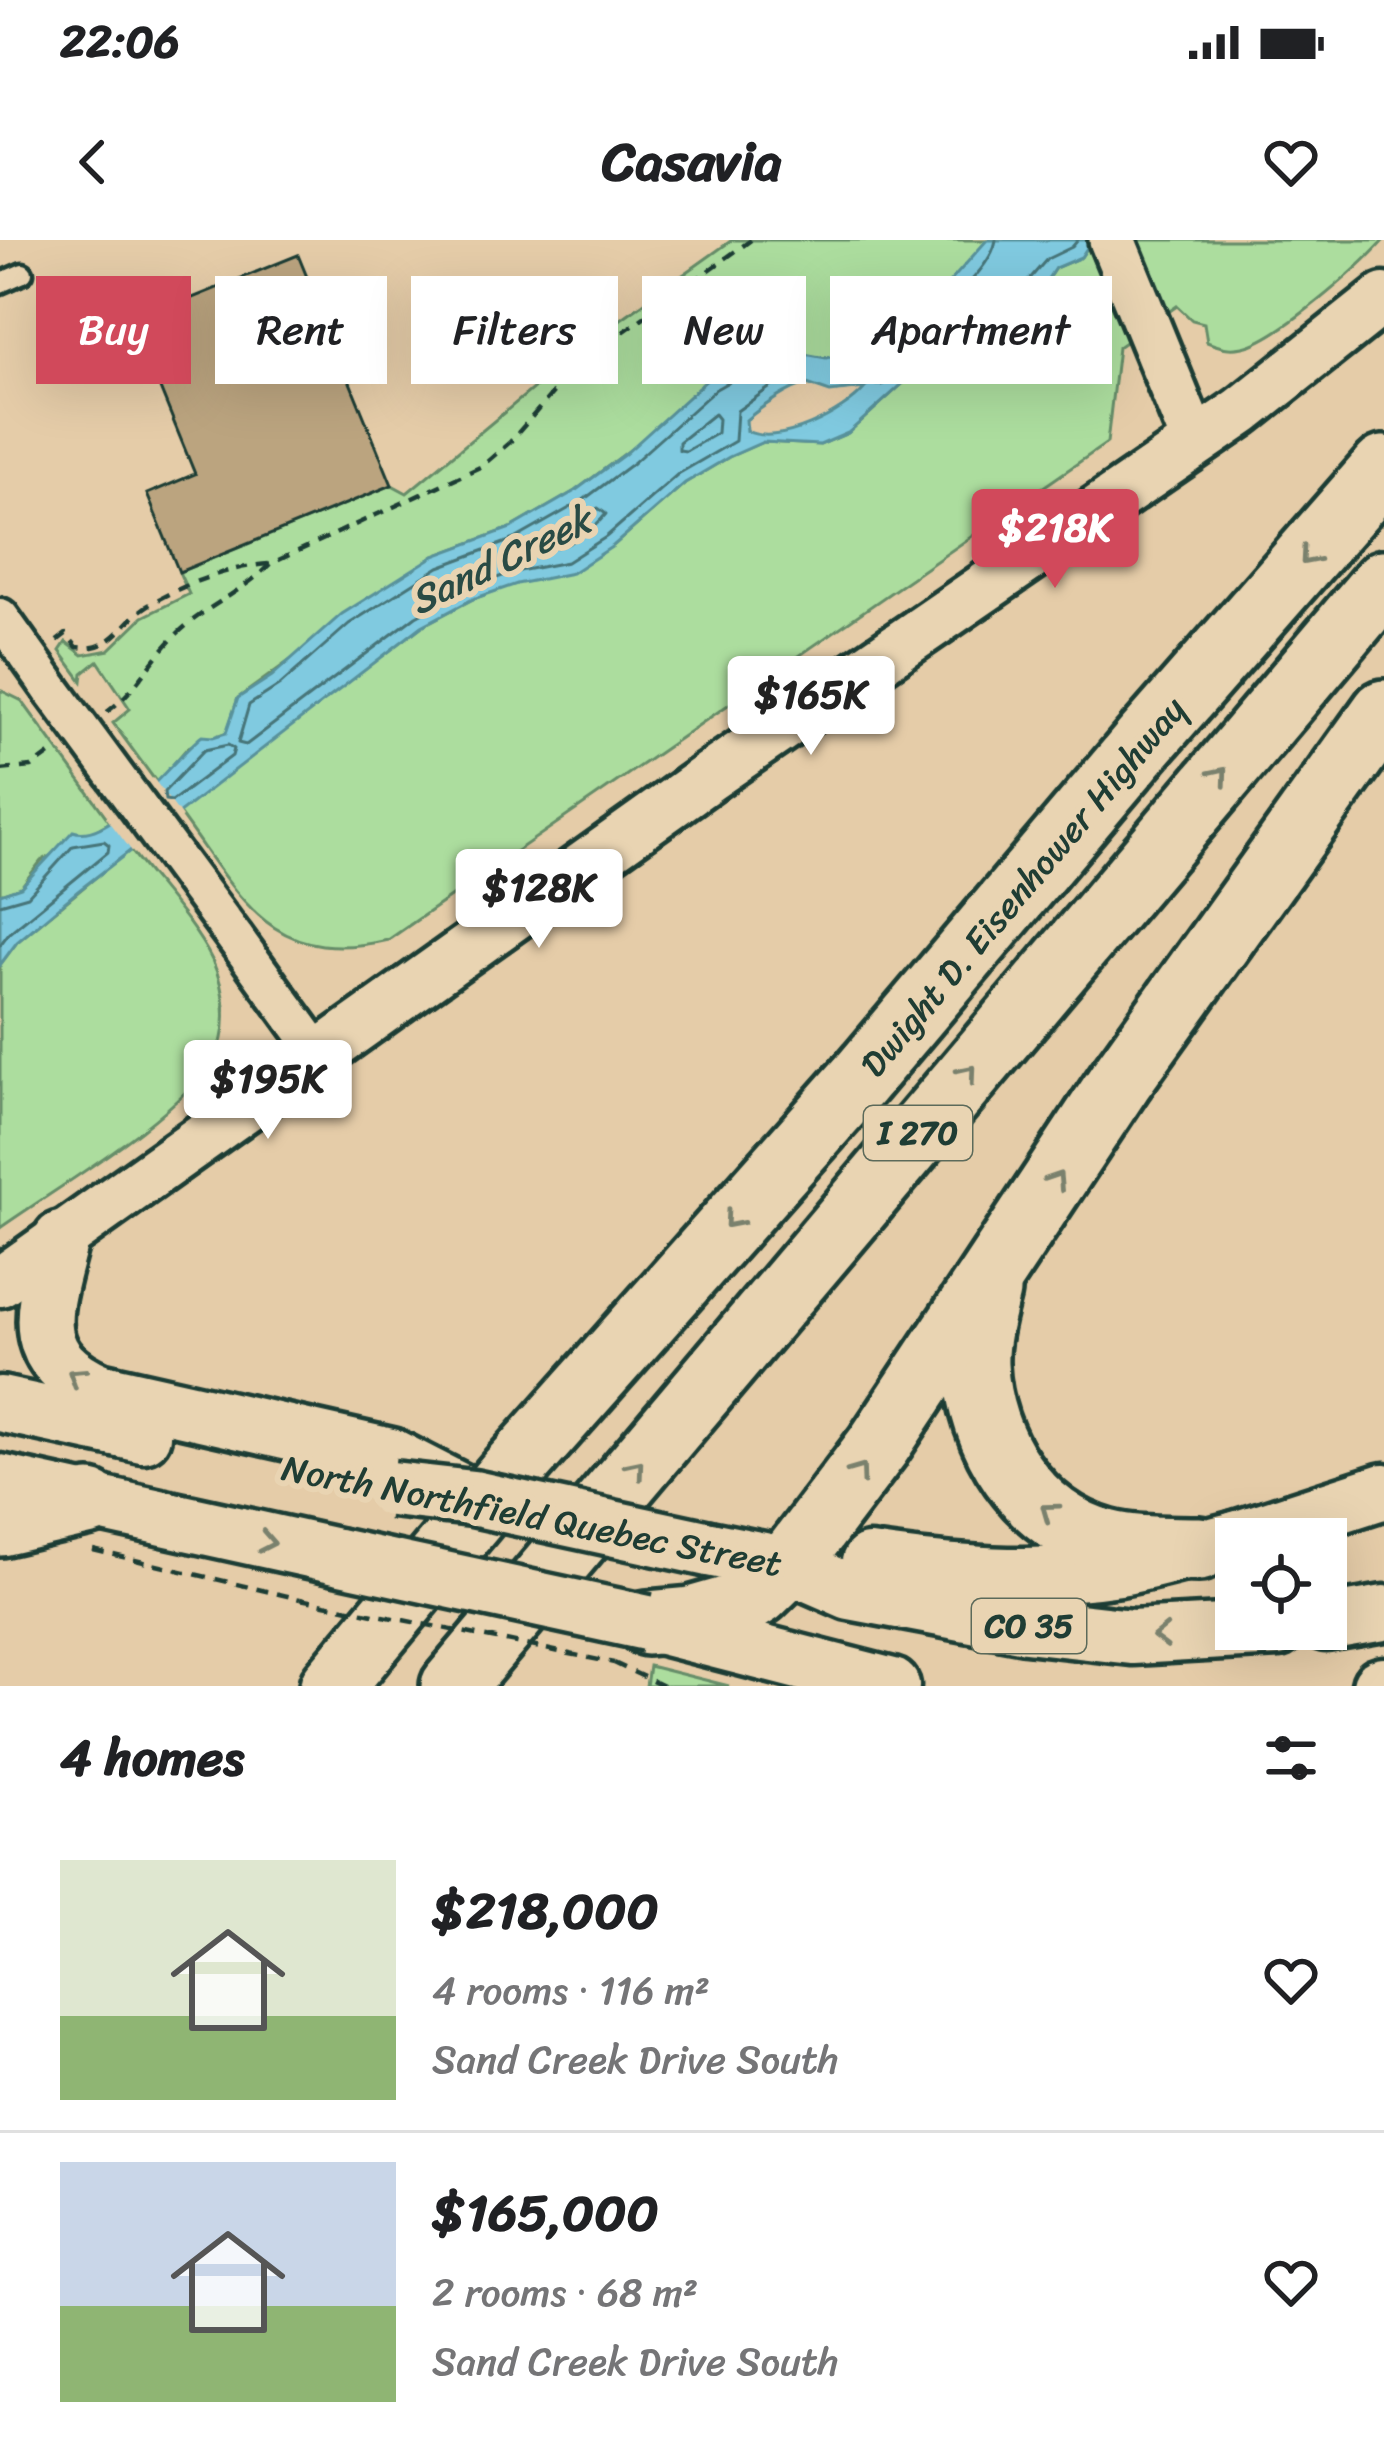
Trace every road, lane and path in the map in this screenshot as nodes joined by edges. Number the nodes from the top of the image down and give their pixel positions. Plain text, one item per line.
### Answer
1 (751, 240) edge
2 (1112, 240) edge
3 (23, 273) dead end
4 (0, 283) edge
5 (1384, 298) edge
6 (1196, 443) junction
7 (1384, 468) edge
8 (270, 564) junction
9 (1384, 582) edge
10 (3, 628) edge
11 (55, 642) dead end
12 (1384, 712) edge
13 (104, 714) dead end
14 (66, 743) dead end
15 (0, 770) edge
16 (319, 1054) junction
17 (61, 1239) junction
18 (992, 1277) junction
19 (0, 1282) edge
20 (0, 1404) edge
21 (401, 1478) junction
22 (0, 1482) edge
23 (1384, 1490) edge
24 (1298, 1518) edge
25 (0, 1523) edge
26 (91, 1526) junction
27 (1215, 1542) edge
28 (1215, 1544) edge
29 (788, 1565) junction
30 (1384, 1613) edge
31 (1347, 1619) edge
32 (1215, 1632) edge
33 (630, 1643) junction
34 (332, 1686) edge
35 (453, 1686) edge
36 (663, 1686) edge
37 (892, 1686) edge

1 - 8 path
2 - 6 street
3 - 4 lane
5 - 6 main road
6 - 16 main road
7 -> 34 highway, Dwight D. Eisenhower Highway / I 270
8 - 11 path
8 - 13 path
35 -> 9 highway, I 270
10 - 16 street, bridge
18 -> 12 highway
14 - 15 path
16 - 17 main road
17 - 19 main road
21 -> 17 main road
27 -> 18 highway
29 -> 18 highway
20 - 21 main road, North Northfield Quebec Street / CO 35
21 - 29 main road, North Northfield Quebec Street / CO 35, bridge
22 - 26 main road
23 - 24 main road
25 - 26 highway
26 -> 33 main road, bridge
26 - 33 path, bridge
28 - 29 main road
32 -> 29 main road, North Northfield Quebec Street / CO 35
29 - 33 highway
30 - 31 main road
33 - 36 path
33 - 37 main road

